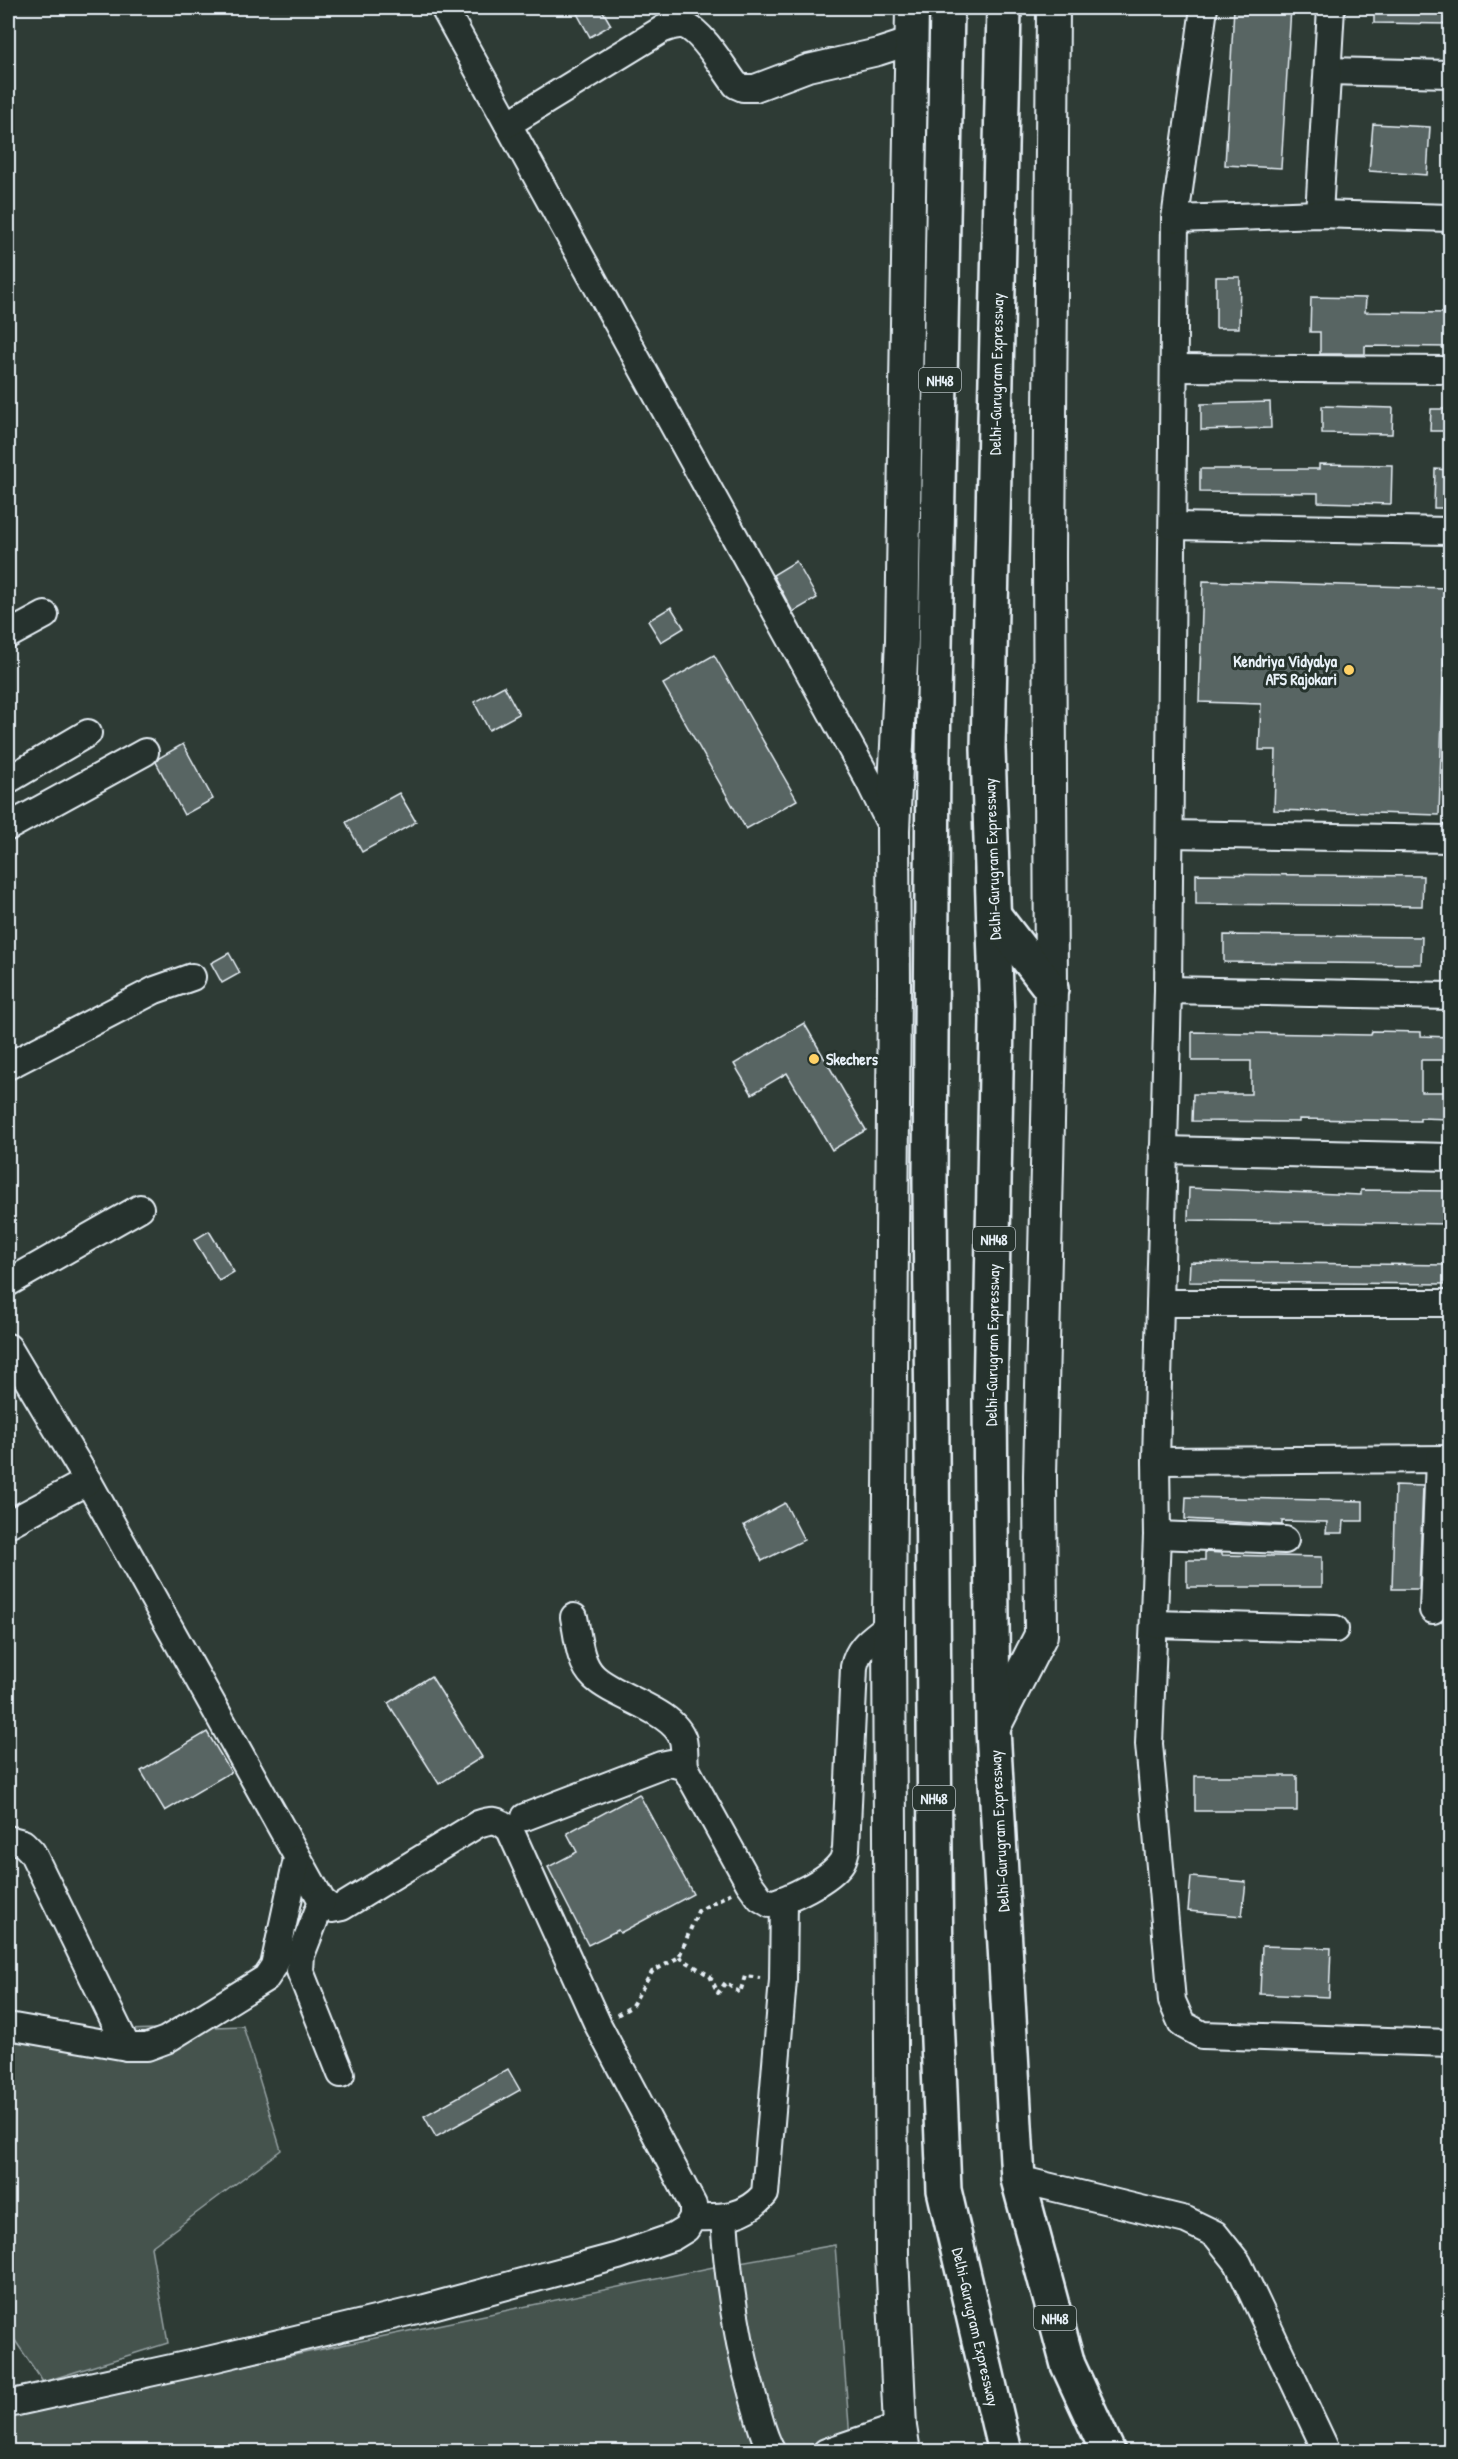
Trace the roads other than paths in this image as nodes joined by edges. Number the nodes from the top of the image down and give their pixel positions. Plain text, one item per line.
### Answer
1 (444, 8) edge
2 (912, 8) edge
3 (947, 8) edge
4 (1004, 8) edge
5 (1053, 8) edge
6 (1204, 8) edge
7 (1331, 8) edge
8 (912, 41) junction
9 (1328, 70) junction
10 (1450, 74) edge
11 (507, 124) junction
12 (1319, 214) junction
13 (1450, 218) edge
14 (1175, 219) junction
15 (1174, 368) junction
16 (1450, 370) edge
17 (1173, 526) junction
18 (1450, 531) edge
19 (45, 615) dead end
20 (8, 635) edge
21 (88, 733) dead end
22 (145, 752) dead end
23 (8, 780) edge
24 (8, 826) edge
25 (893, 830) junction
26 (1170, 834) junction
27 (1450, 839) edge
28 (994, 915) junction
29 (192, 977) dead end
30 (1051, 989) junction
31 (1168, 990) junction
32 (1450, 996) edge
33 (8, 1066) edge
34 (1163, 1150) junction
35 (1450, 1157) edge
36 (140, 1208) dead end
37 (8, 1283) edge
38 (1450, 1303) edge
39 (1160, 1304) junction
40 (8, 1347) edge
41 (1445, 1460) edge
42 (1156, 1461) junction
43 (88, 1481) junction
44 (8, 1524) edge
45 (1157, 1535) junction
46 (1285, 1540) dead end
47 (1433, 1610) dead end
48 (574, 1617) dead end
49 (1154, 1624) junction
50 (889, 1625) junction
51 (1335, 1629) dead end
52 (993, 1730) junction
53 (684, 1767) junction
54 (525, 1817) dead end
55 (8, 1839) edge
56 (297, 1858) junction
57 (322, 1900) junction
58 (784, 1900) junction
59 (8, 2026) edge
60 (1450, 2043) edge
61 (127, 2047) junction
62 (340, 2074) dead end
63 (1018, 2178) junction
64 (693, 2217) junction
65 (724, 2218) junction
66 (8, 2404) edge
67 (902, 2439) edge
68 (772, 2451) edge
69 (826, 2451) edge
70 (1005, 2451) edge
71 (1108, 2451) edge
72 (1327, 2451) edge

1 - 11 street
2 - 8 main road
3 - 70 highway, Delhi-Gurugram Expressway / NH48
4 - 28 highway, Delhi-Gurugram Expressway / NH48
5 - 30 main road
6 - 14 street
7 - 9 street
8 - 11 street
8 - 25 main road
9 - 10 street
9 - 12 street
11 - 25 street
12 - 13 street
12 - 14 street
14 - 15 street
15 - 16 street
15 - 17 street
17 - 18 street
17 - 26 street
19 - 20 street
21 - 23 street
22 - 24 street
25 - 50 main road
26 - 27 street
26 - 31 street
28 - 30 highway
28 - 52 highway, Delhi-Gurugram Expressway / NH48
29 - 33 street
30 - 52 main road
31 - 32 street
31 - 34 street
34 - 35 street
34 - 39 street
36 - 37 street
38 - 39 street
39 - 42 street
40 - 43 street
41 - 42 street
41 - 47 street
42 - 45 street
43 - 44 street
43 - 56 street
45 - 46 street
45 - 49 street
48 - 53 street
49 - 51 street
49 - 60 street
50 - 58 street
50 - 67 main road
52 - 63 highway, Delhi-Gurugram Expressway / NH48
53 - 54 street
53 - 58 street
55 - 61 street
56 - 57 street
56 - 61 street
57 - 62 street
57 - 64 street
58 - 65 street
59 - 61 street
63 - 71 highway, Delhi-Gurugram Expressway / NH48
63 - 72 street
64 - 65 street
64 - 66 street
65 - 68 street
67 - 69 street

